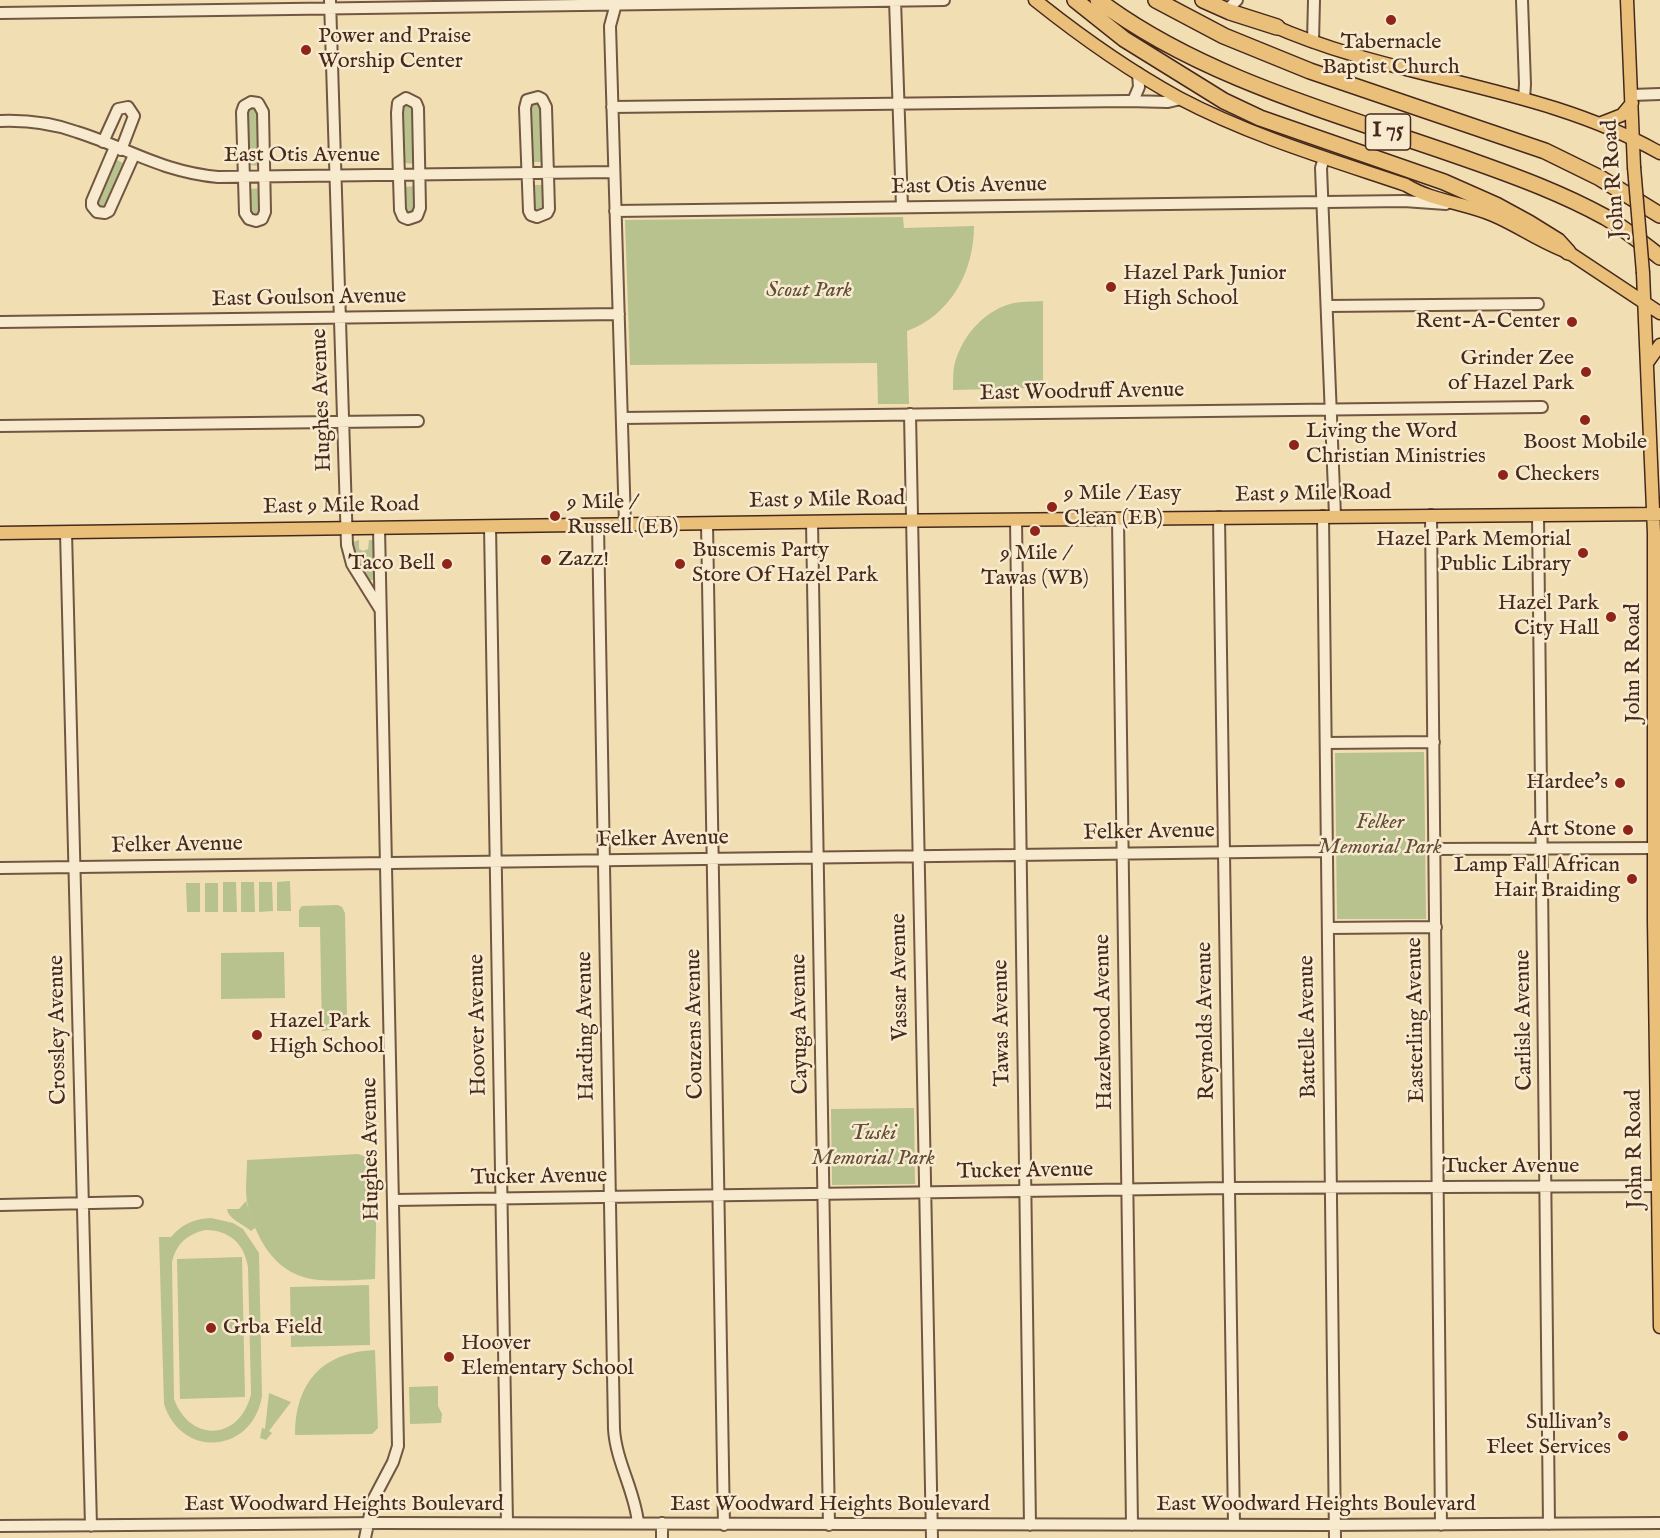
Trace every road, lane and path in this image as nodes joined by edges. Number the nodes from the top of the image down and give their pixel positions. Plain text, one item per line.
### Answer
1 (895, 0) edge
2 (944, 0) edge
3 (1035, 0) edge
4 (1075, 0) edge
5 (1098, 0) edge
6 (1156, 0) edge
7 (1203, 0) edge
8 (1314, 0) edge
9 (1522, 0) edge
10 (1628, 0) edge
11 (617, 2) edge
12 (1229, 2) edge
13 (330, 4) edge
14 (0, 13) edge
15 (1277, 27) junction
16 (1313, 42) junction
17 (1138, 73) junction
18 (1660, 94) edge
19 (1181, 99) junction
20 (1524, 99) junction
21 (1632, 99) junction
22 (1133, 101) junction
23 (899, 104) junction
24 (612, 107) junction
25 (0, 121) edge
26 (1599, 124) junction
27 (1632, 140) junction
28 (103, 142) junction
29 (118, 148) junction
30 (1660, 153) edge
31 (134, 155) junction
32 (1324, 158) junction
33 (614, 172) junction
34 (527, 173) junction
35 (548, 173) junction
36 (419, 174) junction
37 (399, 175) junction
38 (336, 176) junction
39 (244, 177) junction
40 (265, 177) junction
41 (1411, 188) junction
42 (1323, 202) junction
43 (1431, 203) junction
44 (1469, 206) dead end
45 (902, 207) junction
46 (615, 211) junction
47 (1660, 215) edge
48 (1568, 252) junction
49 (1660, 257) edge
50 (1644, 302) junction
51 (1538, 303) dead end
52 (1328, 306) junction
53 (1660, 313) edge
54 (619, 314) junction
55 (340, 318) junction
56 (0, 322) edge
57 (1660, 345) edge
58 (1647, 363) junction
59 (1542, 406) dead end
60 (1332, 410) junction
61 (910, 414) junction
62 (622, 418) junction
63 (418, 421) dead end
64 (344, 422) junction
65 (0, 426) edge
66 (1657, 514) edge
67 (1431, 515) junction
68 (1538, 515) junction
69 (1329, 516) junction
70 (1219, 517) junction
71 (1118, 519) junction
72 (1016, 520) junction
73 (912, 521) junction
74 (812, 522) junction
75 (625, 524) junction
76 (707, 524) junction
77 (598, 525) junction
78 (490, 526) junction
79 (346, 528) junction
80 (379, 528) junction
81 (66, 532) junction
82 (0, 533) edge
83 (381, 610) junction
84 (1434, 742) junction
85 (1326, 743) junction
86 (1654, 848) junction
87 (1435, 849) junction
88 (1543, 849) junction
89 (1327, 851) junction
90 (1224, 852) junction
91 (1122, 853) junction
92 (1020, 855) junction
93 (919, 856) junction
94 (817, 857) junction
95 (713, 858) junction
96 (604, 860) junction
97 (496, 861) junction
98 (386, 863) junction
99 (75, 867) junction
100 (0, 868) edge
101 (1657, 911) edge
102 (1436, 927) junction
103 (1328, 928) junction
104 (1658, 1017) edge
105 (1659, 1119) edge
106 (1546, 1186) junction
107 (1658, 1186) junction
108 (1438, 1187) junction
109 (1229, 1188) junction
110 (1330, 1188) junction
111 (1127, 1190) junction
112 (1025, 1191) junction
113 (924, 1192) junction
114 (823, 1194) junction
115 (719, 1195) junction
116 (610, 1197) junction
117 (501, 1198) junction
118 (393, 1200) junction
119 (137, 1202) dead end
120 (83, 1203) junction
121 (0, 1205) edge
122 (1659, 1219) edge
123 (1660, 1320) edge
124 (1660, 1327) edge
125 (369, 1523) junction
126 (507, 1523) junction
127 (638, 1523) junction
128 (662, 1523) junction
129 (1660, 1523) edge
130 (1549, 1524) junction
131 (724, 1525) junction
132 (829, 1525) junction
133 (930, 1525) junction
134 (1029, 1525) junction
135 (1132, 1525) junction
136 (1233, 1525) junction
137 (1334, 1525) junction
138 (1441, 1525) junction
139 (0, 1526) edge
140 (91, 1526) junction
141 (365, 1538) edge
142 (662, 1538) edge
143 (932, 1538) edge
144 (1335, 1538) edge

1 - 2 street
1 - 11 street
1 - 23 street
3 - 17 main road
4 - 48 highway
5 - 49 highway, I 75
6 - 47 highway, I 75
7 - 15 highway
8 - 16 street
9 - 20 street
10 - 21 main road, John R Road
11 - 13 street
11 - 24 street
12 - 15 main road
13 - 14 street
13 - 38 street, Hughes Avenue
15 - 16 main road
16 - 20 main road
17 - 19 main road
17 - 22 street
18 - 21 street
19 - 22 street
19 - 32 main road
20 - 26 main road
21 - 26 main road
21 - 27 main road, John R Road
22 - 23 street
23 - 24 street
23 - 45 street
24 - 33 street
25 - 28 street, East Otis Avenue
26 - 27 main road
27 - 30 main road
27 - 50 main road, John R Road, bridge
28 - 29 street, East Otis Avenue
28 - 29 street
29 - 31 street, East Otis Avenue
29 - 31 street
31 - 39 street, East Otis Avenue
32 - 41 main road
32 - 42 street, Battelle Avenue
33 - 35 street, East Otis Avenue
33 - 46 street
34 - 35 street, East Otis Avenue
34 - 35 street
34 - 35 street
34 - 36 street, East Otis Avenue
36 - 37 street, East Otis Avenue
36 - 37 street
36 - 37 street
37 - 38 street, East Otis Avenue
38 - 40 street, East Otis Avenue
38 - 55 street, Hughes Avenue
39 - 40 street, East Otis Avenue
39 - 40 street
39 - 40 street
41 - 42 street
41 - 43 street
41 - 48 main road
42 - 43 street
42 - 45 street, East Otis Avenue
42 - 52 street, Battelle Avenue
43 - 44 street
45 - 46 street, East Otis Avenue
46 - 54 street
48 - 50 main road
50 - 53 main road
50 - 58 main road, John R Road
51 - 52 street
52 - 60 street, Battelle Avenue
54 - 55 street, East Goulson Avenue
54 - 62 street
55 - 56 street, East Goulson Avenue
55 - 64 street, Hughes Avenue
57 - 58 main road
58 - 66 main road, John R Road
59 - 60 street, East Woodruff Avenue
60 - 61 street, East Woodruff Avenue
60 - 69 street, Battelle Avenue
61 - 62 street, East Woodruff Avenue
61 - 73 street, Vassar Avenue
62 - 75 street
63 - 64 street
64 - 65 street
64 - 79 street, Hughes Avenue
66 - 68 main road, East 9 Mile Road
66 - 86 main road, John R Road
67 - 68 main road, East 9 Mile Road
67 - 69 main road, East 9 Mile Road
67 - 84 street, Easterling Avenue
68 - 88 street, Carlisle Avenue
69 - 70 main road, East 9 Mile Road
69 - 85 street, Battelle Avenue
70 - 71 main road, East 9 Mile Road
70 - 90 street, Reynolds Avenue
71 - 72 main road, East 9 Mile Road
71 - 91 street, Hazelwood Avenue
72 - 73 main road, East 9 Mile Road
72 - 92 street, Tawas Avenue
73 - 74 main road, East 9 Mile Road
73 - 93 street, Vassar Avenue
74 - 76 main road, East 9 Mile Road
74 - 94 street, Cayuga Avenue
75 - 76 main road, East 9 Mile Road
75 - 77 main road, East 9 Mile Road
76 - 95 street, Couzens Avenue
77 - 78 main road, East 9 Mile Road
77 - 96 street, Harding Avenue
78 - 80 main road, East 9 Mile Road
78 - 97 street, Hoover Avenue
79 - 80 main road, East 9 Mile Road
79 - 81 main road, East 9 Mile Road
79 - 83 street, Hughes Avenue
80 - 83 street, Hughes Avenue
81 - 82 main road, East 9 Mile Road
81 - 99 street, Crossley Avenue
83 - 98 street, Hughes Avenue
84 - 85 street
84 - 87 street, Easterling Avenue
85 - 89 street, Battelle Avenue
86 - 88 street
86 - 101 main road, John R Road
87 - 88 street
87 - 102 street, Easterling Avenue
88 - 106 street, Carlisle Avenue
89 - 90 street, Felker Avenue
89 - 103 street, Battelle Avenue
90 - 91 street, Felker Avenue
90 - 109 street, Reynolds Avenue
91 - 92 street, Felker Avenue
91 - 111 street, Hazelwood Avenue
92 - 93 street, Felker Avenue
92 - 112 street, Tawas Avenue
93 - 94 street, Felker Avenue
93 - 113 street, Vassar Avenue
94 - 95 street, Felker Avenue
94 - 114 street, Cayuga Avenue
95 - 96 street, Felker Avenue
95 - 115 street, Couzens Avenue
96 - 97 street, Felker Avenue
96 - 116 street, Harding Avenue
97 - 98 street, Felker Avenue
97 - 117 street, Hoover Avenue
98 - 99 street, Felker Avenue
98 - 118 street, Hughes Avenue
99 - 100 street, Felker Avenue
99 - 120 street, Crossley Avenue
101 - 104 main road, John R Road
102 - 103 street
102 - 108 street, Easterling Avenue
103 - 110 street, Battelle Avenue
104 - 105 main road, John R Road
105 - 107 main road, John R Road
106 - 107 street, Tucker Avenue
106 - 108 street, Tucker Avenue
106 - 130 street, Carlisle Avenue
107 - 122 main road, John R Road
108 - 110 street, Tucker Avenue
108 - 138 street, Easterling Avenue
109 - 110 street, Tucker Avenue
109 - 111 street, Tucker Avenue
109 - 136 street, Reynolds Avenue
110 - 137 street, Battelle Avenue
111 - 112 street, Tucker Avenue
111 - 135 street, Hazelwood Avenue
112 - 113 street, Tucker Avenue
112 - 134 street, Tawas Avenue
113 - 114 street, Tucker Avenue
113 - 133 street, Vassar Avenue
114 - 115 street, Tucker Avenue
114 - 132 street, Cayuga Avenue
115 - 116 street, Tucker Avenue
115 - 131 street, Couzens Avenue
116 - 117 street, Tucker Avenue
116 - 127 street, Harding Avenue
117 - 118 street, Tucker Avenue
117 - 126 street, Hoover Avenue
118 - 125 street, Hughes Avenue
119 - 120 street
120 - 121 street
120 - 140 street, Crossley Avenue
122 - 123 main road, John R Road
123 - 124 main road, John R Road
125 - 126 street, East Woodward Heights Boulevard
125 - 140 street, East Woodward Heights Boulevard
125 - 141 street, Hughes Avenue
126 - 127 street, East Woodward Heights Boulevard
127 - 128 street, East Woodward Heights Boulevard
128 - 131 street, East Woodward Heights Boulevard
128 - 142 street
129 - 130 street, East Woodward Heights Boulevard
130 - 138 street, East Woodward Heights Boulevard
131 - 132 street, East Woodward Heights Boulevard
132 - 133 street, East Woodward Heights Boulevard
133 - 134 street, East Woodward Heights Boulevard
133 - 143 street, Vassar Avenue
134 - 135 street, East Woodward Heights Boulevard
135 - 136 street, East Woodward Heights Boulevard
136 - 137 street, East Woodward Heights Boulevard
137 - 138 street, East Woodward Heights Boulevard
137 - 144 street, Battelle Avenue
139 - 140 street, East Woodward Heights Boulevard

